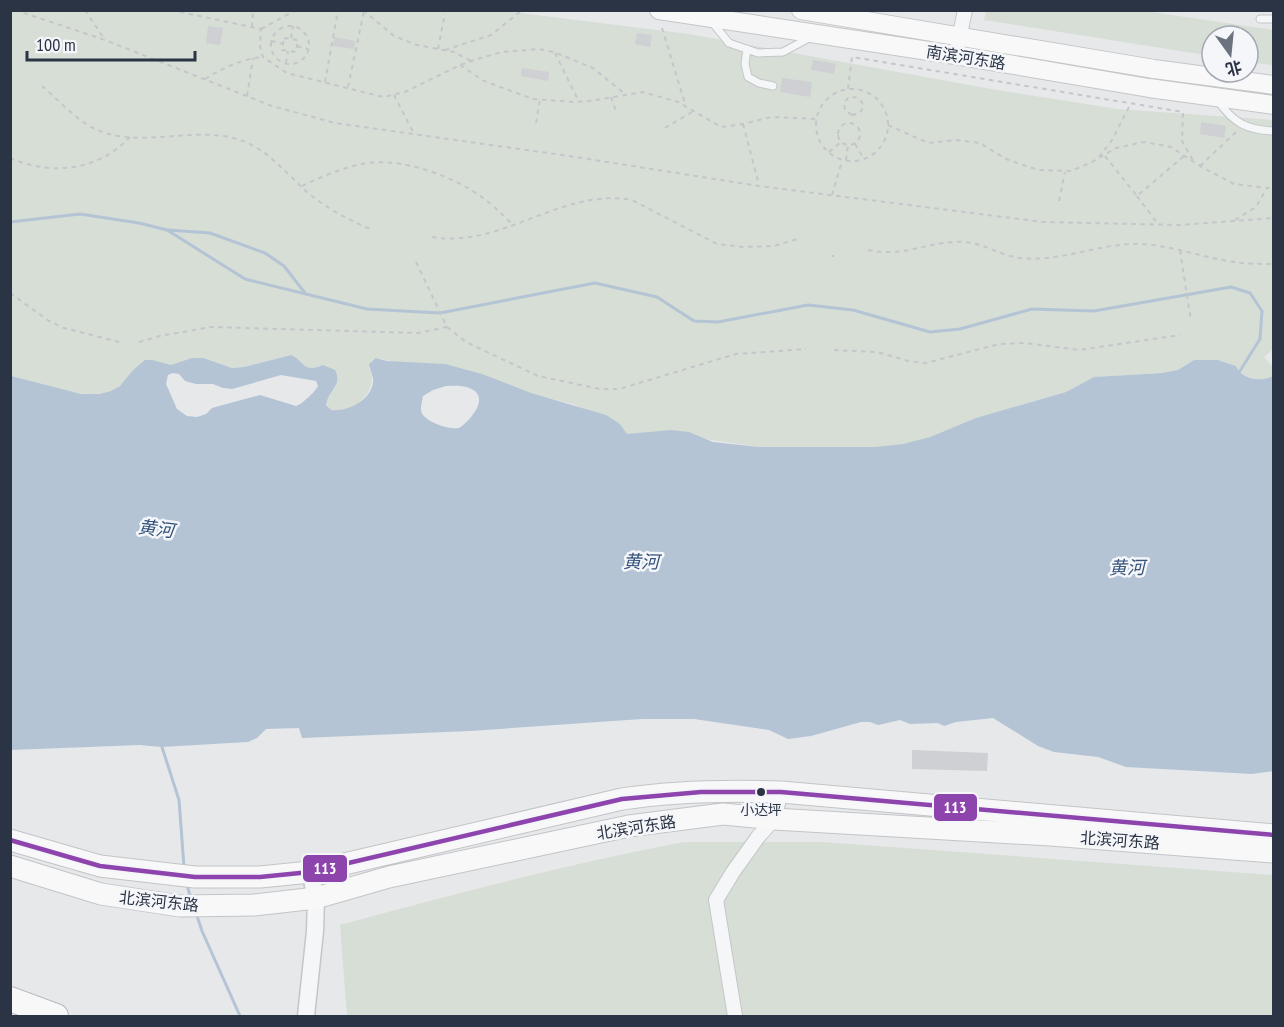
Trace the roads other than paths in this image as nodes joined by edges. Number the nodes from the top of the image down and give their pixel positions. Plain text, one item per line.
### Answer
1 (801, 10) edge
2 (965, 10) edge
3 (709, 18) junction
4 (1260, 19) dead end
5 (1274, 19) edge
6 (660, 20) edge
7 (815, 34) junction
8 (959, 36) junction
9 (747, 49) junction
10 (955, 55) junction
11 (773, 86) dead end
12 (1274, 86) edge
13 (1215, 97) junction
14 (1274, 105) edge
15 (1274, 131) edge
16 (781, 792) junction
17 (774, 819) junction
18 (1274, 835) edge
19 (10, 840) edge
20 (1274, 852) edge
21 (10, 866) edge
22 (310, 872) junction
23 (316, 898) junction
24 (10, 999) edge
25 (56, 1017) edge
26 (306, 1017) edge
27 (735, 1017) edge

1 - 8 main road, 南滨河东路
2 - 8 street
3 - 6 main road, 南滨河东路
3 - 7 main road, 南滨河东路
3 - 9 lane
4 - 5 lane
7 - 9 lane
7 - 10 main road, 南滨河东路
8 - 10 street
8 - 12 main road, 南滨河东路
9 - 11 lane
10 - 13 main road, 南滨河东路
13 - 14 main road, 南滨河东路
13 - 15 lane
16 - 17 street
16 - 18 main road, 北滨河东路
16 - 22 main road, 北滨河东路
17 - 20 main road, 北滨河东路
17 - 23 main road, 北滨河东路
17 - 27 street
19 - 22 main road, 北滨河东路
21 - 23 main road, 北滨河东路
22 - 23 street
23 - 26 street
24 - 25 highway

